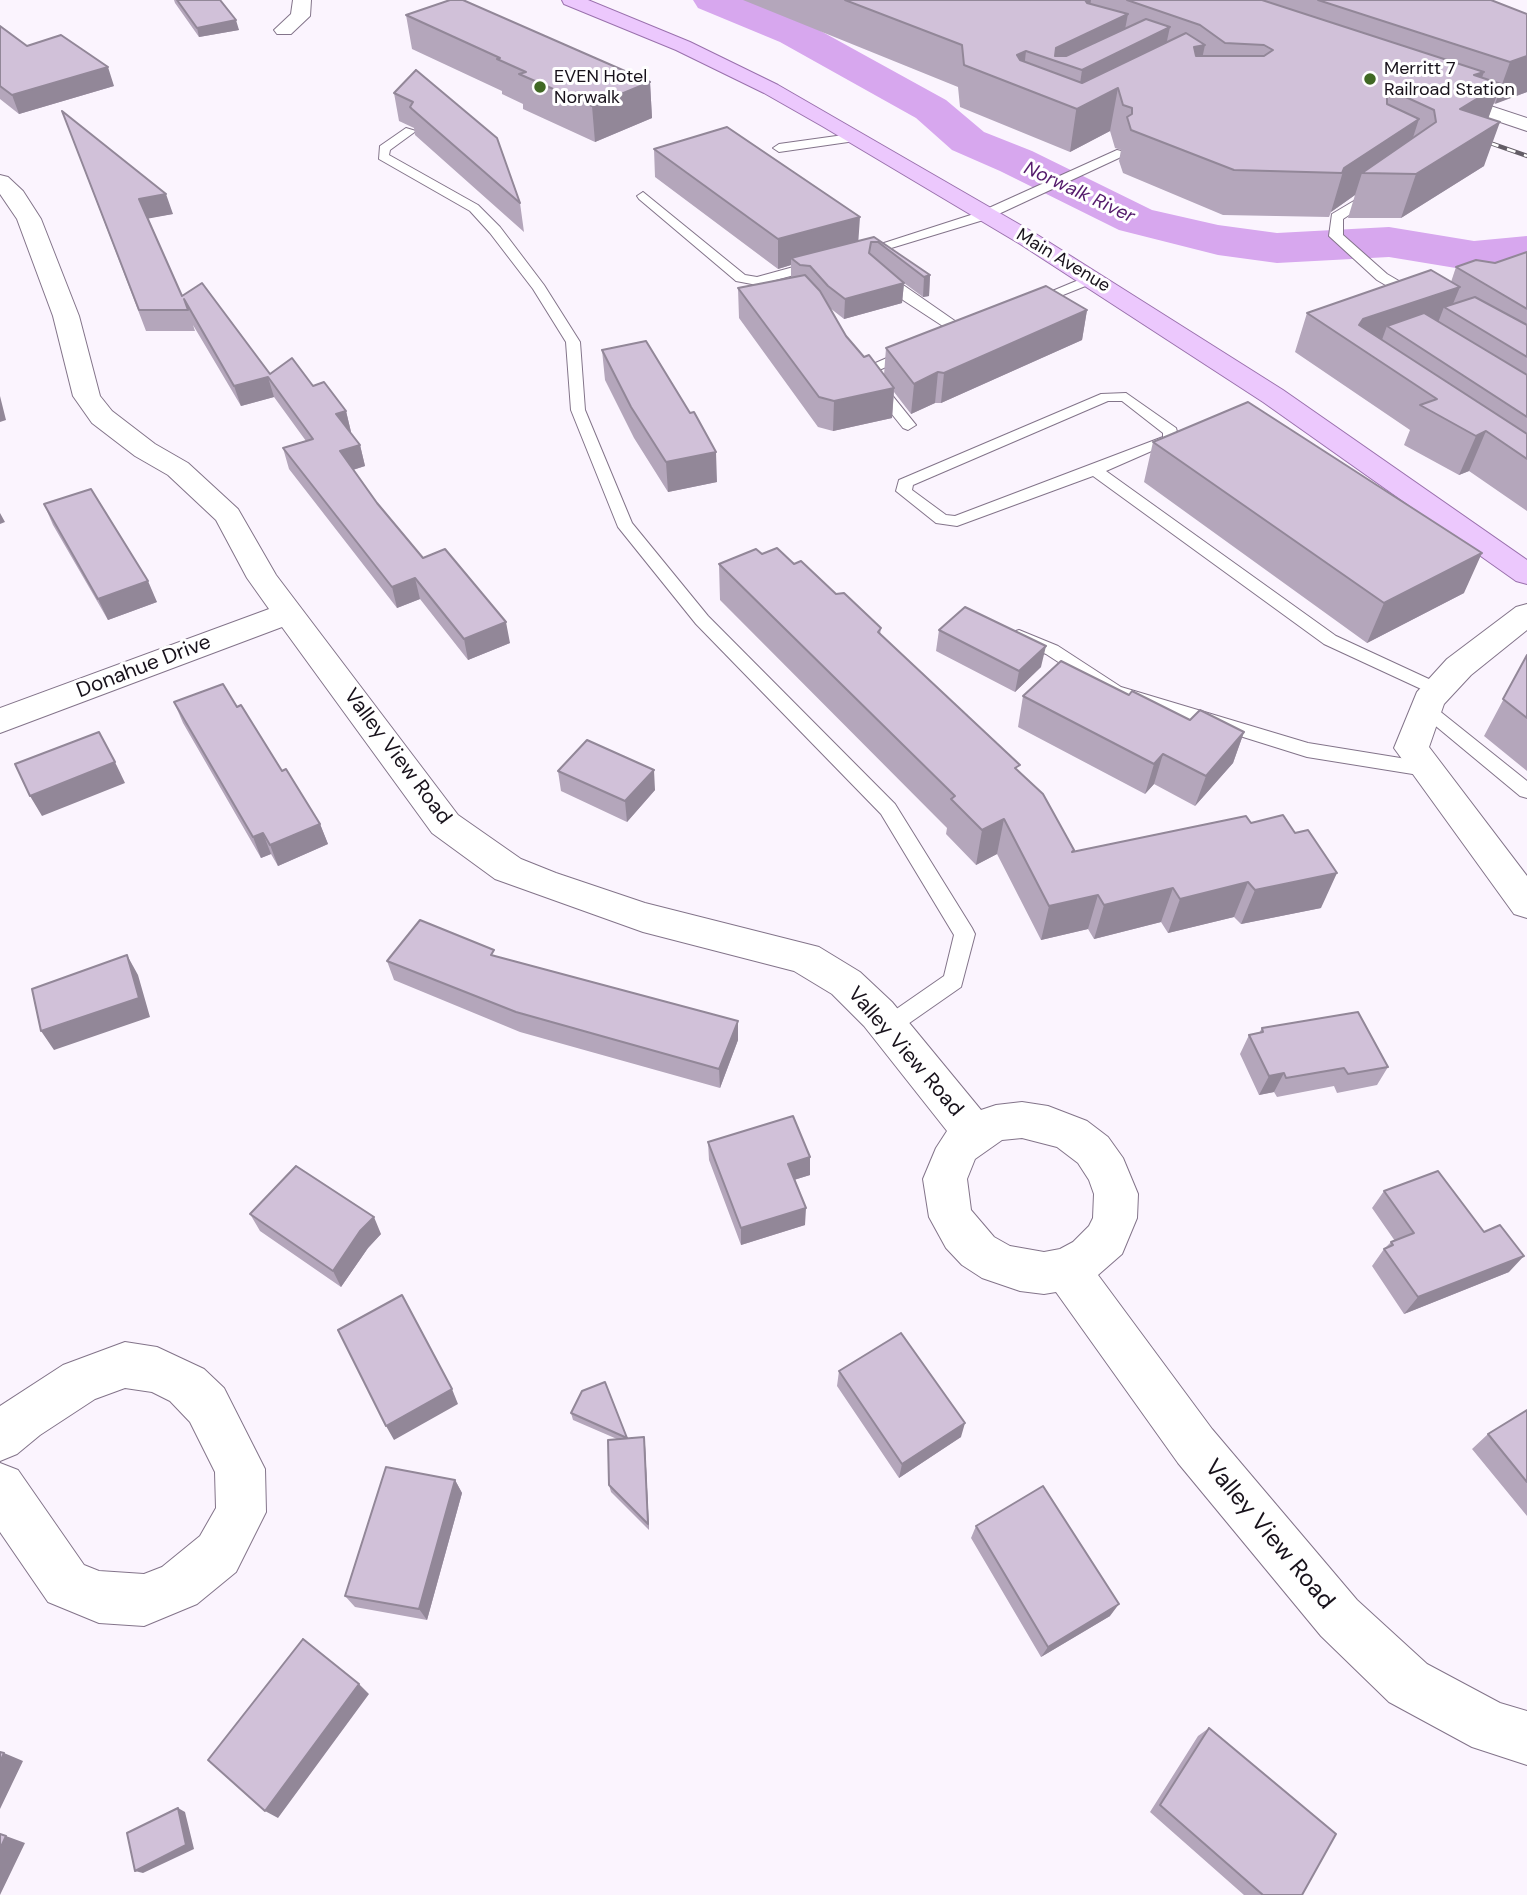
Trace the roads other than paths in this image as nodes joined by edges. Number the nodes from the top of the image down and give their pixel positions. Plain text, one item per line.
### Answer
1 (302, 0) edge
2 (571, 0) edge
3 (284, 30) dead end
4 (1422, 89) edge
5 (1527, 125) edge
6 (410, 131) edge
7 (858, 137) junction
8 (779, 148) dead end
9 (1117, 154) dead end
10 (0, 182) edge
11 (1381, 188) edge
12 (643, 196) dead end
13 (985, 215) junction
14 (875, 268) edge
15 (1093, 278) junction
16 (1427, 304) edge
17 (1023, 306) edge
18 (960, 331) edge
19 (922, 347) edge
20 (908, 425) dead end
21 (1095, 470) junction
22 (1527, 573) edge
23 (288, 613) junction
24 (1527, 614) edge
25 (1007, 631) edge
26 (1432, 699) junction
27 (0, 721) edge
28 (1425, 769) junction
29 (1527, 791) edge
30 (1527, 904) edge
31 (887, 1027) junction
32 (986, 1128) junction
33 (1066, 1269) junction
34 (0, 1437) edge
35 (0, 1488) edge
36 (1527, 1738) edge

1 - 3 street
2 - 7 main road, Main Avenue
4 - 5 street
6 - 31 lane
7 - 8 lane
7 - 13 main road, Main Avenue
9 - 13 lane
10 - 23 street, Valley View Road
11 - 16 lane
12 - 13 lane
13 - 15 main road, Main Avenue
14 - 18 lane
15 - 17 lane
15 - 22 main road, Main Avenue
19 - 20 lane
21 - 21 lane
21 - 26 lane
23 - 27 street, Donahue Drive
23 - 31 street, Valley View Road
24 - 26 street
25 - 28 lane
26 - 28 street
26 - 29 lane
28 - 30 street
31 - 32 street, Valley View Road
32 - 33 street, Valley View Road
32 - 33 street, Valley View Road
33 - 36 street, Valley View Road
34 - 35 street

